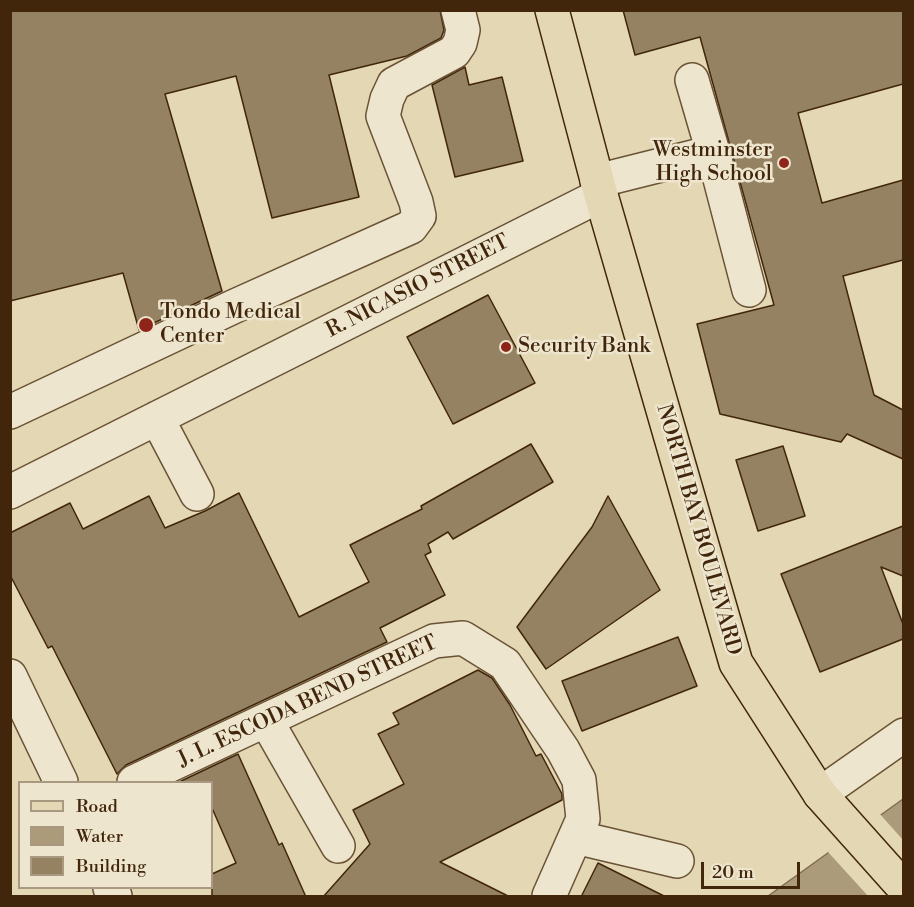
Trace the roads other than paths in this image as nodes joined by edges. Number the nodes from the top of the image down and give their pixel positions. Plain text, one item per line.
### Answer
1 (458, 10) edge
2 (552, 10) edge
3 (692, 80) dead end
4 (714, 152) junction
5 (599, 188) junction
6 (748, 290) dead end
7 (10, 412) edge
8 (157, 418) junction
9 (10, 492) edge
10 (197, 494) dead end
11 (10, 676) edge
12 (266, 720) junction
13 (903, 735) edge
14 (60, 781) edge
15 (138, 781) edge
16 (820, 794) junction
17 (575, 837) junction
18 (338, 846) dead end
19 (677, 861) dead end
20 (903, 888) edge
21 (549, 897) edge

1 - 7 street
2 - 5 main road, NORTH BAY BOULEVARD
3 - 4 street
4 - 5 street, R. NICASIO STREET
4 - 6 street
5 - 8 street, R. NICASIO STREET
5 - 16 main road, NORTH BAY BOULEVARD
8 - 9 street, R. NICASIO STREET
8 - 10 street
11 - 14 street
12 - 15 street, J. L. ESCODA BEND STREET
12 - 17 street, J. L. ESCODA BEND STREET
12 - 18 street
13 - 16 street
16 - 20 main road, NORTH BAY BOULEVARD
17 - 19 street
17 - 21 street, J. L. ESCODA BEND STREET

